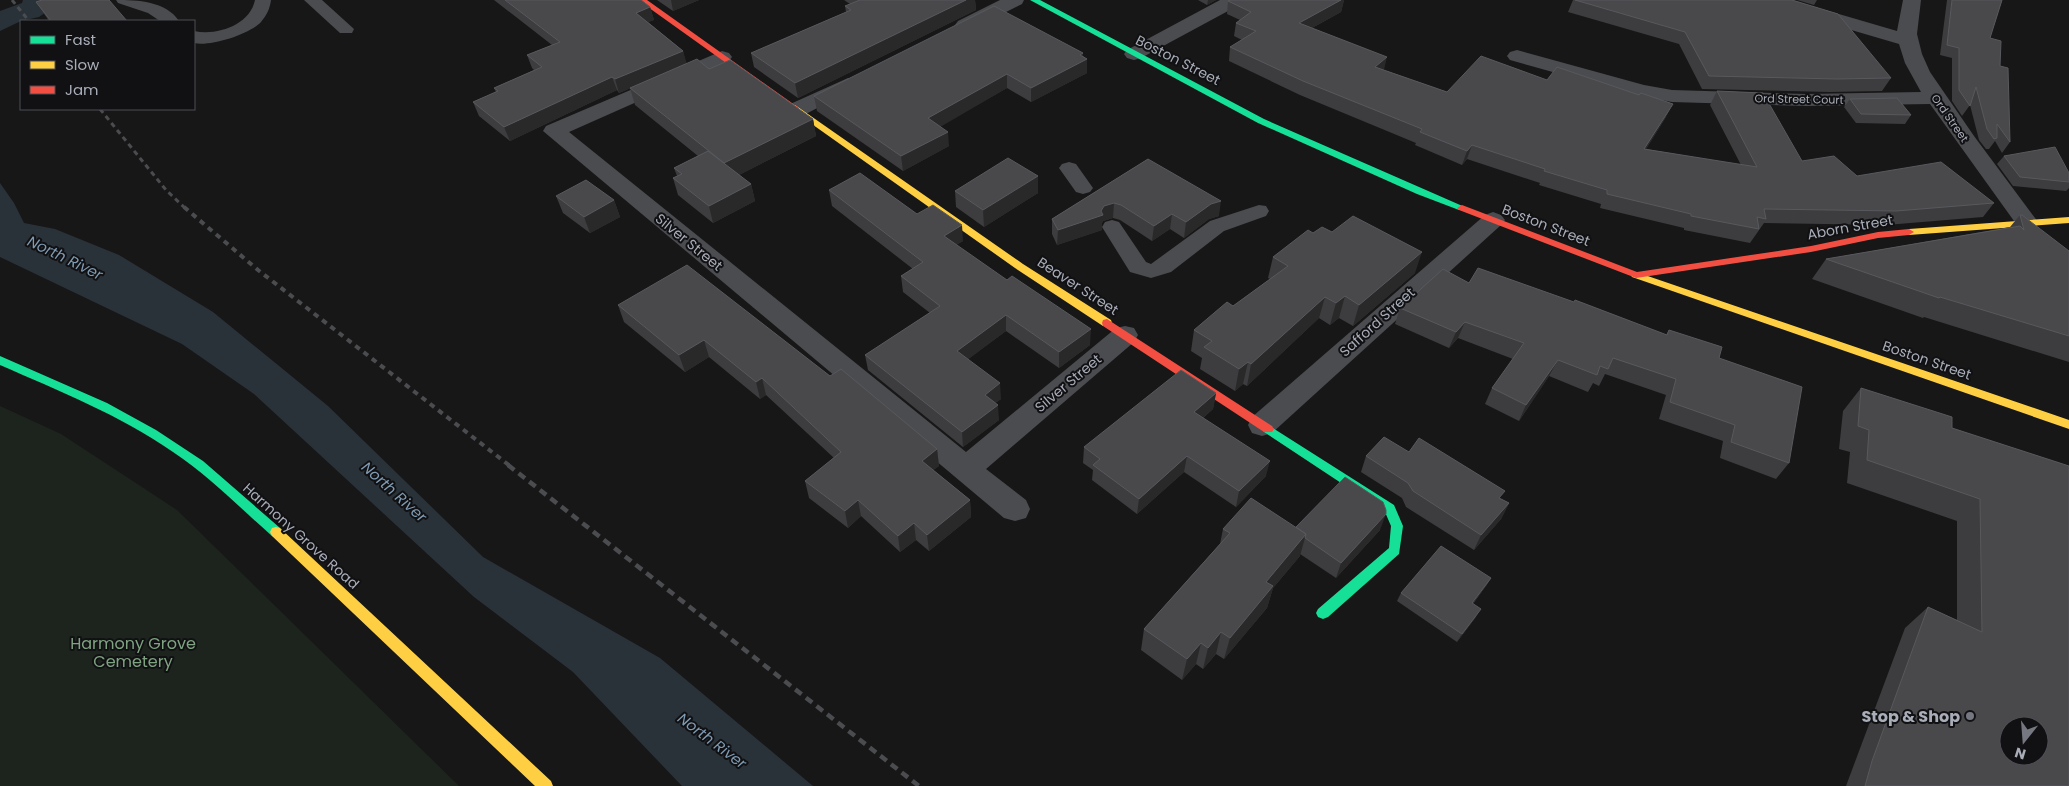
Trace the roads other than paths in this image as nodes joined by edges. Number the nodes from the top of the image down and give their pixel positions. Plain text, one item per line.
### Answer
1 (124, 0) edge
2 (263, 0) edge
3 (312, 0) edge
4 (642, 0) edge
5 (1015, 0) edge
6 (1034, 0) edge
7 (1234, 0) edge
8 (1770, 0) edge
9 (1912, 0) edge
10 (169, 20) edge
11 (346, 29) dead end
12 (945, 35) edge
13 (195, 37) edge
14 (1908, 40) junction
15 (1134, 54) junction
16 (1517, 56) dead end
17 (722, 57) junction
18 (866, 75) edge
19 (1936, 98) junction
20 (796, 110) junction
21 (1070, 168) dead end
22 (1083, 188) dead end
23 (1259, 211) dead end
24 (1493, 220) junction
25 (2069, 220) edge
26 (2027, 223) junction
27 (1112, 226) dead end
28 (1638, 275) junction
29 (1125, 336) junction
30 (0, 360) edge
31 (2069, 424) edge
32 (1262, 425) junction
33 (966, 469) junction
34 (1015, 509) dead end
35 (1323, 613) dead end
36 (546, 786) edge

1 - 10 lane
2 - 13 lane
3 - 11 lane
4 - 17 street, Beaver Street
5 - 12 street
6 - 15 street, Boston Street
7 - 15 street
8 - 14 street
9 - 14 street, Ord Street
14 - 19 street, Ord Street
15 - 24 street, Boston Street
16 - 19 street, Ord Street Court
17 - 20 street, Beaver Street
17 - 33 street, Silver Street
18 - 20 street
19 - 26 street, Ord Street
20 - 29 street, Beaver Street
21 - 22 lane
23 - 27 lane
24 - 28 street, Boston Street
24 - 32 street, Safford Street
25 - 26 street, Aborn Street
26 - 28 street, Aborn Street
28 - 31 street, Boston Street
29 - 32 street, Beaver Street
29 - 33 street, Silver Street
30 - 36 street, Harmony Grove Road
32 - 35 street, Beaver Street
33 - 34 street, Silver Street

